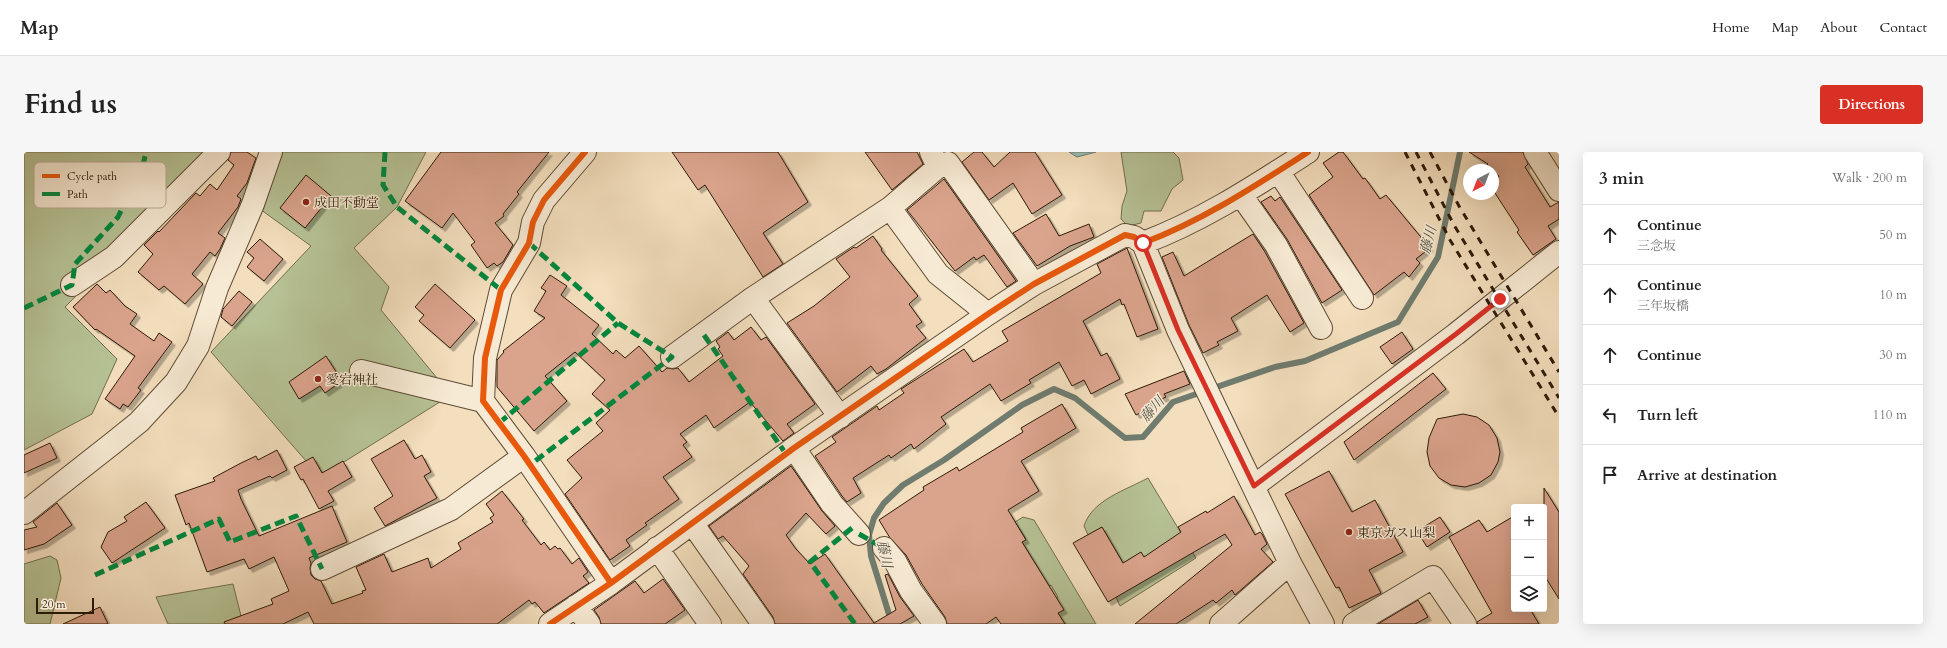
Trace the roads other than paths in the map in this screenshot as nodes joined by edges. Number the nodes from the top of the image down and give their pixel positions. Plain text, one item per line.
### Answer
1 (219, 152) edge
2 (271, 152) edge
3 (585, 152) edge
4 (1308, 152) edge
5 (1535, 152) edge
6 (934, 159) edge
7 (1278, 171) junction
8 (1559, 190) edge
9 (1240, 195) junction
10 (166, 205) edge
11 (163, 208) edge
12 (890, 208) junction
13 (1143, 243) junction
14 (1559, 252) edge
15 (1034, 284) junction
16 (72, 285) dead end
17 (753, 298) junction
18 (1362, 298) dead end
19 (988, 314) junction
20 (1320, 328) dead end
21 (672, 357) dead end
22 (361, 371) dead end
23 (483, 401) junction
24 (840, 417) junction
25 (794, 448) junction
26 (524, 456) junction
27 (1254, 486) junction
28 (24, 513) edge
29 (692, 523) junction
30 (859, 534) dead end
31 (657, 548) junction
32 (884, 548) dead end
33 (1290, 563) junction
34 (322, 569) dead end
35 (611, 583) junction
36 (576, 606) junction
37 (550, 624) edge
38 (589, 624) edge
39 (710, 624) edge
40 (764, 624) edge
41 (935, 624) edge
42 (1221, 624) edge
43 (1323, 624) edge
44 (1354, 624) edge
45 (1465, 624) edge

1 - 10 street
2 - 28 street
3 - 23 street
4 - 7 street
5 - 8 street
6 - 12 street
6 - 15 street
7 - 9 street
7 - 18 street
9 - 13 street
9 - 20 street
11 - 16 street
12 - 17 street
12 - 19 street
13 - 15 street
13 - 27 street
14 - 27 street
15 - 19 street
17 - 21 street
17 - 24 street
19 - 24 street
22 - 23 street
23 - 26 street
24 - 25 street
25 - 29 street
25 - 30 street
26 - 34 street
26 - 35 street
27 - 33 street
29 - 31 street
29 - 40 street
31 - 35 street
31 - 39 street
32 - 41 street
33 - 42 street
33 - 43 street
35 - 36 street
36 - 37 street
36 - 38 street
44 - 45 street

